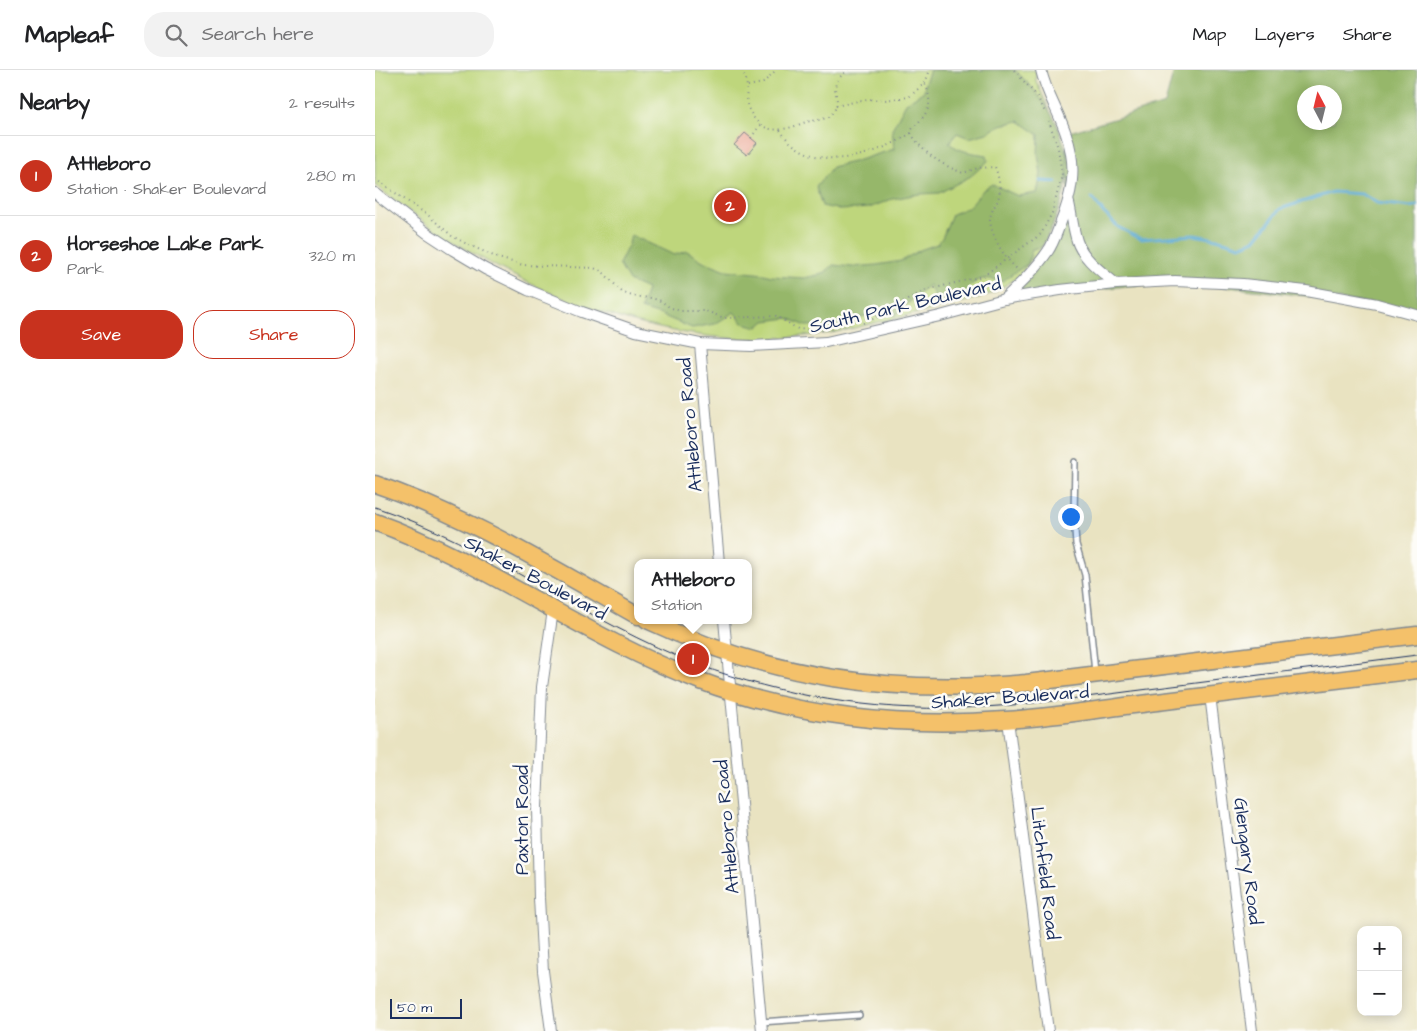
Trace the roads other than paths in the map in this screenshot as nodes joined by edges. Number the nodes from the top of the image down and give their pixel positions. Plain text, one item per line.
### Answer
1 (1041, 70) edge
2 (375, 193) edge
3 (1069, 202) junction
4 (1116, 284) junction
5 (1004, 299) junction
6 (1417, 315) edge
7 (699, 344) junction
8 (1075, 462) dead end
9 (375, 484) edge
10 (375, 522) edge
11 (719, 559) edge
12 (553, 610) junction
13 (634, 614) edge
14 (656, 624) edge
15 (724, 624) edge
16 (1417, 634) edge
17 (727, 652) junction
18 (1417, 670) edge
19 (1096, 675) junction
20 (731, 691) junction
21 (1210, 695) junction
22 (1008, 720) junction
23 (859, 1014) dead end
24 (761, 1027) edge
25 (551, 1031) edge
26 (1048, 1031) edge
27 (1252, 1031) edge

1 - 3 street
2 - 7 street, South Park Boulevard
3 - 4 street
3 - 5 street
4 - 5 street, South Park Boulevard
4 - 6 street, South Park Boulevard
5 - 7 street, South Park Boulevard
7 - 11 street, Attleboro Road
8 - 19 lane
9 - 13 main road, Shaker Boulevard
10 - 12 main road, Shaker Boulevard
12 - 20 main road, Shaker Boulevard
12 - 25 street, Paxton Road
14 - 17 main road, Shaker Boulevard
15 - 17 street, Attleboro Road
16 - 19 main road, Shaker Boulevard
17 - 19 main road, Shaker Boulevard
17 - 20 street, Attleboro Road
18 - 21 main road, Shaker Boulevard
20 - 22 main road, Shaker Boulevard
20 - 24 street, Attleboro Road
21 - 22 main road, Shaker Boulevard
21 - 27 street, Glengary Road
22 - 26 street, Litchfield Road
23 - 24 lane

